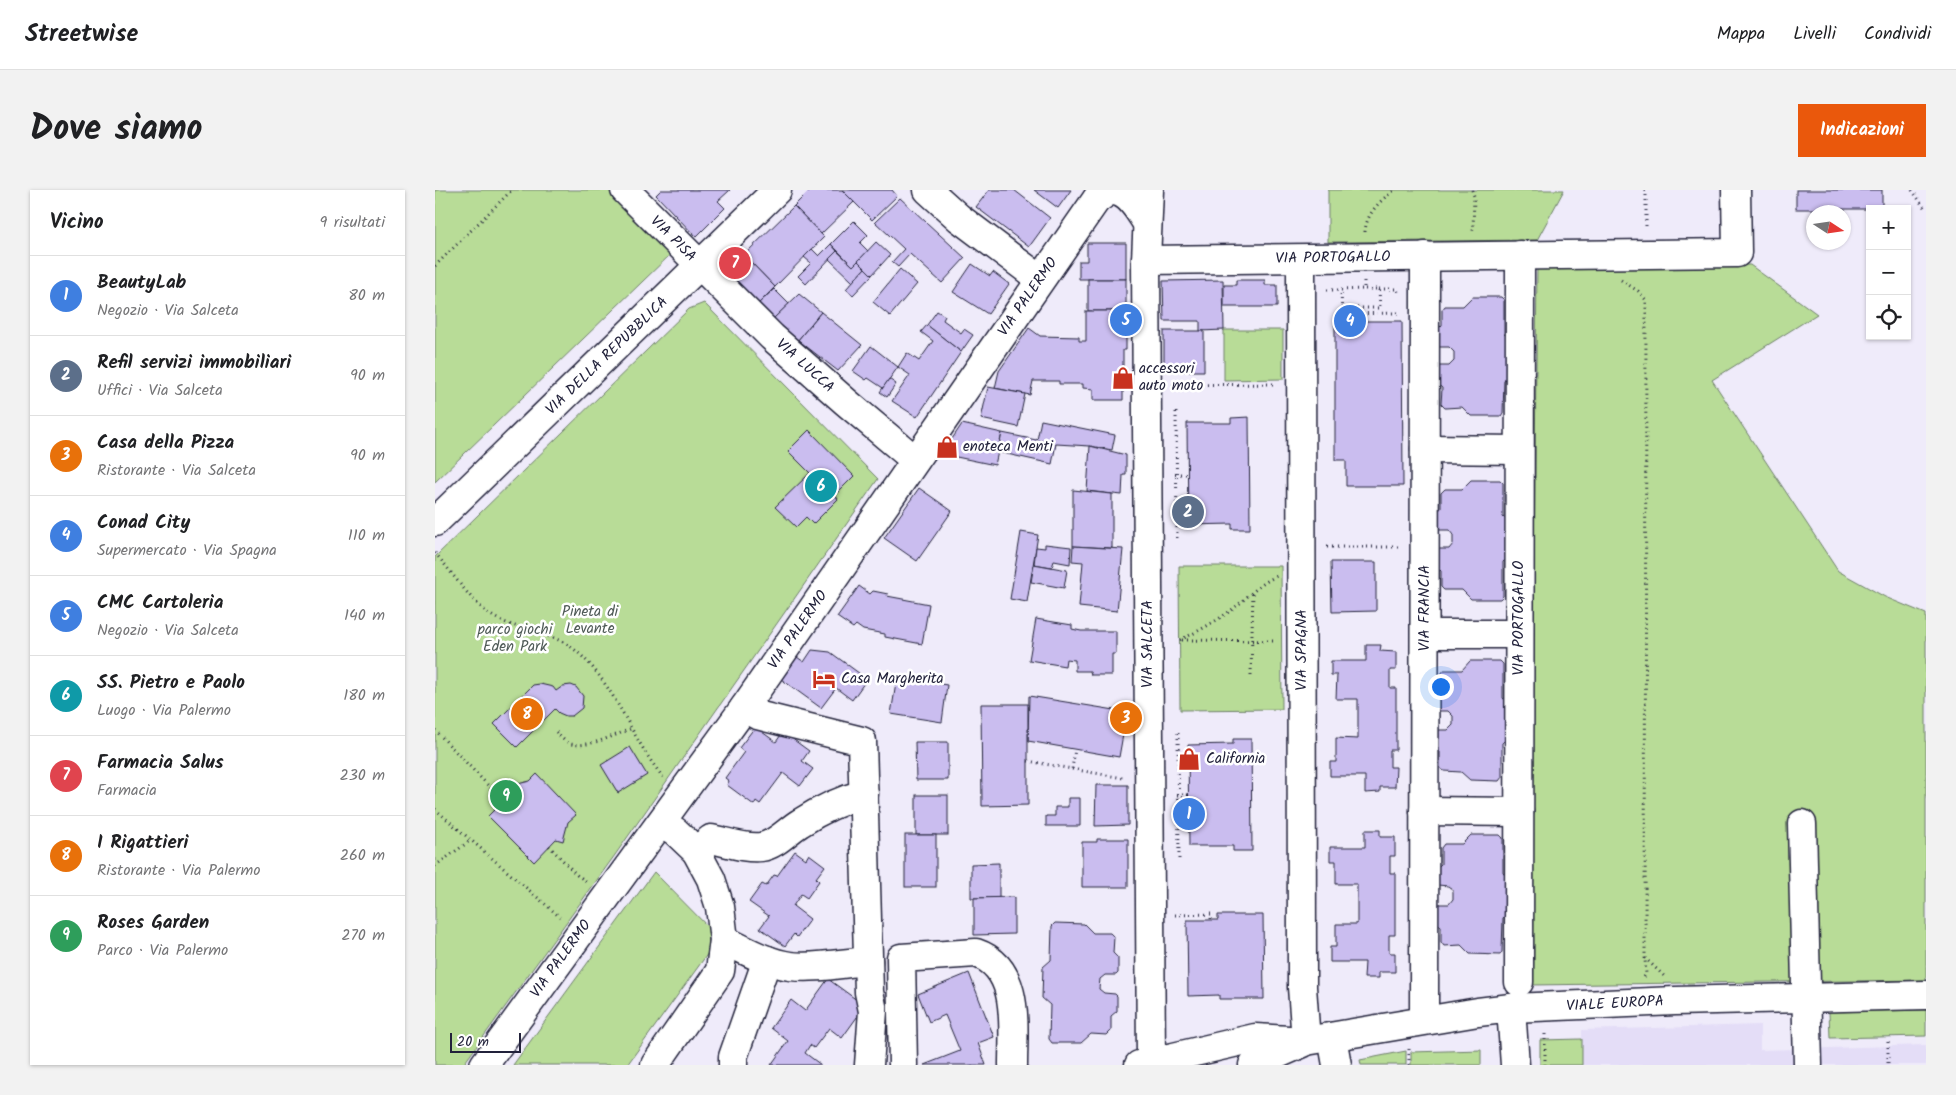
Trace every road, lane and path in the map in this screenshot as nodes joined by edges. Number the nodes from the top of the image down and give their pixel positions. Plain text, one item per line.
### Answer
1 (512, 190) edge
2 (625, 190) edge
3 (777, 190) edge
4 (928, 190) edge
5 (1140, 190) edge
6 (1149, 190) edge
7 (1395, 190) edge
8 (1472, 190) edge
9 (1736, 190) edge
10 (1912, 190) edge
11 (1100, 195) edge
12 (1926, 210) edge
13 (1147, 223) junction
14 (1528, 255) junction
15 (1425, 256) junction
16 (1473, 256) junction
17 (1363, 257) junction
18 (1301, 259) junction
19 (1146, 260) junction
20 (435, 266) edge
21 (700, 266) junction
22 (1040, 279) junction
23 (1619, 279) dead end
24 (1363, 289) dead end
25 (1379, 289) junction
26 (1398, 297) dead end
27 (1341, 299) dead end
28 (1398, 305) dead end
29 (1342, 308) junction
30 (1398, 313) junction
31 (1349, 314) junction
32 (1349, 321) dead end
33 (1398, 321) dead end
34 (1302, 384) junction
35 (1147, 386) junction
36 (1176, 412) dead end
37 (1425, 449) junction
38 (1519, 450) junction
39 (915, 460) junction
40 (435, 522) edge
41 (1177, 539) dead end
42 (1425, 546) junction
43 (435, 554) edge
44 (1302, 558) junction
45 (1253, 591) junction
46 (1425, 634) junction
47 (1519, 634) junction
48 (1252, 641) junction
49 (1302, 641) junction
50 (1251, 675) dead end
51 (744, 708) junction
52 (631, 729) junction
53 (435, 730) edge
54 (556, 732) dead end
55 (1178, 733) dead end
56 (1075, 749) dead end
57 (1028, 761) dead end
58 (1072, 769) junction
59 (1149, 779) junction
60 (683, 793) junction
61 (864, 794) junction
62 (503, 801) dead end
63 (435, 809) edge
64 (1425, 811) junction
65 (1519, 812) junction
66 (662, 822) junction
67 (1801, 824) dead end
68 (471, 840) junction
69 (549, 846) dead end
70 (696, 851) junction
71 (1179, 860) dead end
72 (435, 866) edge
73 (593, 886) dead end
74 (1150, 915) junction
75 (1211, 920) dead end
76 (579, 934) junction
77 (724, 940) junction
78 (767, 960) junction
79 (868, 961) junction
80 (1668, 978) dead end
81 (1519, 982) dead end
82 (1926, 995) edge
83 (1808, 998) junction
84 (1511, 1008) junction
85 (1424, 1020) junction
86 (1545, 1026) dead end
87 (1319, 1039) junction
88 (1888, 1042) dead end
89 (1147, 1064) edge
90 (484, 1065) edge
91 (655, 1065) edge
92 (733, 1065) edge
93 (869, 1065) edge
94 (903, 1065) edge
95 (1013, 1065) edge
96 (1253, 1065) edge
97 (1337, 1065) edge
98 (1515, 1065) edge
99 (1545, 1065) edge
100 (1808, 1065) edge
101 (1888, 1065) edge

1 - 20 path
2 - 21 street, VIA PISA
3 - 21 street, VIA DELLA REPUBBLICA
4 - 22 street
5 - 13 street, VIA SALCETA
6 - 13 street, VIA SALCETA
7 - 17 path
8 - 16 path
9 - 14 street
10 - 12 path
11 - 13 street
11 - 22 street, VIA PALERMO
13 - 19 street, VIA SALCETA
14 - 16 street, VIA PORTOGALLO
14 - 38 street, VIA PORTOGALLO
15 - 16 street, VIA PORTOGALLO
15 - 17 street, VIA PORTOGALLO
15 - 37 street, VIA FRANCIA
17 - 18 street, VIA PORTOGALLO
18 - 19 street, VIA PORTOGALLO
18 - 34 street, VIA SPAGNA
19 - 35 street, VIA SALCETA
21 - 39 street, VIA LUCCA
21 - 40 street, VIA DELLA REPUBBLICA
22 - 39 street, VIA PALERMO
23 - 80 path
24 - 25 path
25 - 26 path
25 - 29 path
27 - 29 path
28 - 30 path
29 - 31 path
30 - 31 path
30 - 33 path
31 - 32 path
34 - 35 path
34 - 44 street, VIA SPAGNA
35 - 59 street, VIA SALCETA
36 - 41 path
37 - 38 street
37 - 42 street, VIA FRANCIA
38 - 47 street, VIA PORTOGALLO
39 - 51 street, VIA PALERMO
42 - 44 path
42 - 46 street, VIA FRANCIA
43 - 52 path
44 - 45 path
44 - 49 street, VIA SPAGNA
45 - 48 path
45 - 48 path
46 - 47 street
46 - 64 street, VIA FRANCIA
47 - 65 street, VIA PORTOGALLO
48 - 49 path
48 - 50 path
49 - 87 street, VIA SPAGNA
51 - 60 street, VIA PALERMO
51 - 61 street
52 - 54 path
52 - 60 path
53 - 62 path
55 - 71 path
56 - 58 path
57 - 58 path
58 - 59 path
59 - 74 street, VIA SALCETA
60 - 66 street, VIA PALERMO
61 - 70 street
61 - 79 street
63 - 68 path
64 - 65 street
64 - 85 street, VIA FRANCIA
65 - 81 street, VIA PORTOGALLO
66 - 70 street
66 - 76 street, VIA PALERMO
67 - 83 street
68 - 72 path
68 - 76 path
69 - 73 path
70 - 77 street
74 - 75 path
74 - 89 street, VIA SALCETA
76 - 90 street, VIA PALERMO
77 - 78 street
77 - 91 street
78 - 79 street
78 - 92 street
79 - 93 street
82 - 83 street, VIALE EUROPA
83 - 84 street, VIALE EUROPA
83 - 100 street
84 - 85 street, VIALE EUROPA
84 - 98 street
85 - 87 street, VIALE EUROPA
86 - 99 path
87 - 89 street, VIALE EUROPA
87 - 96 street, VIALE EUROPA
87 - 97 street, VIA SPAGNA
88 - 101 path
94 - 95 street

